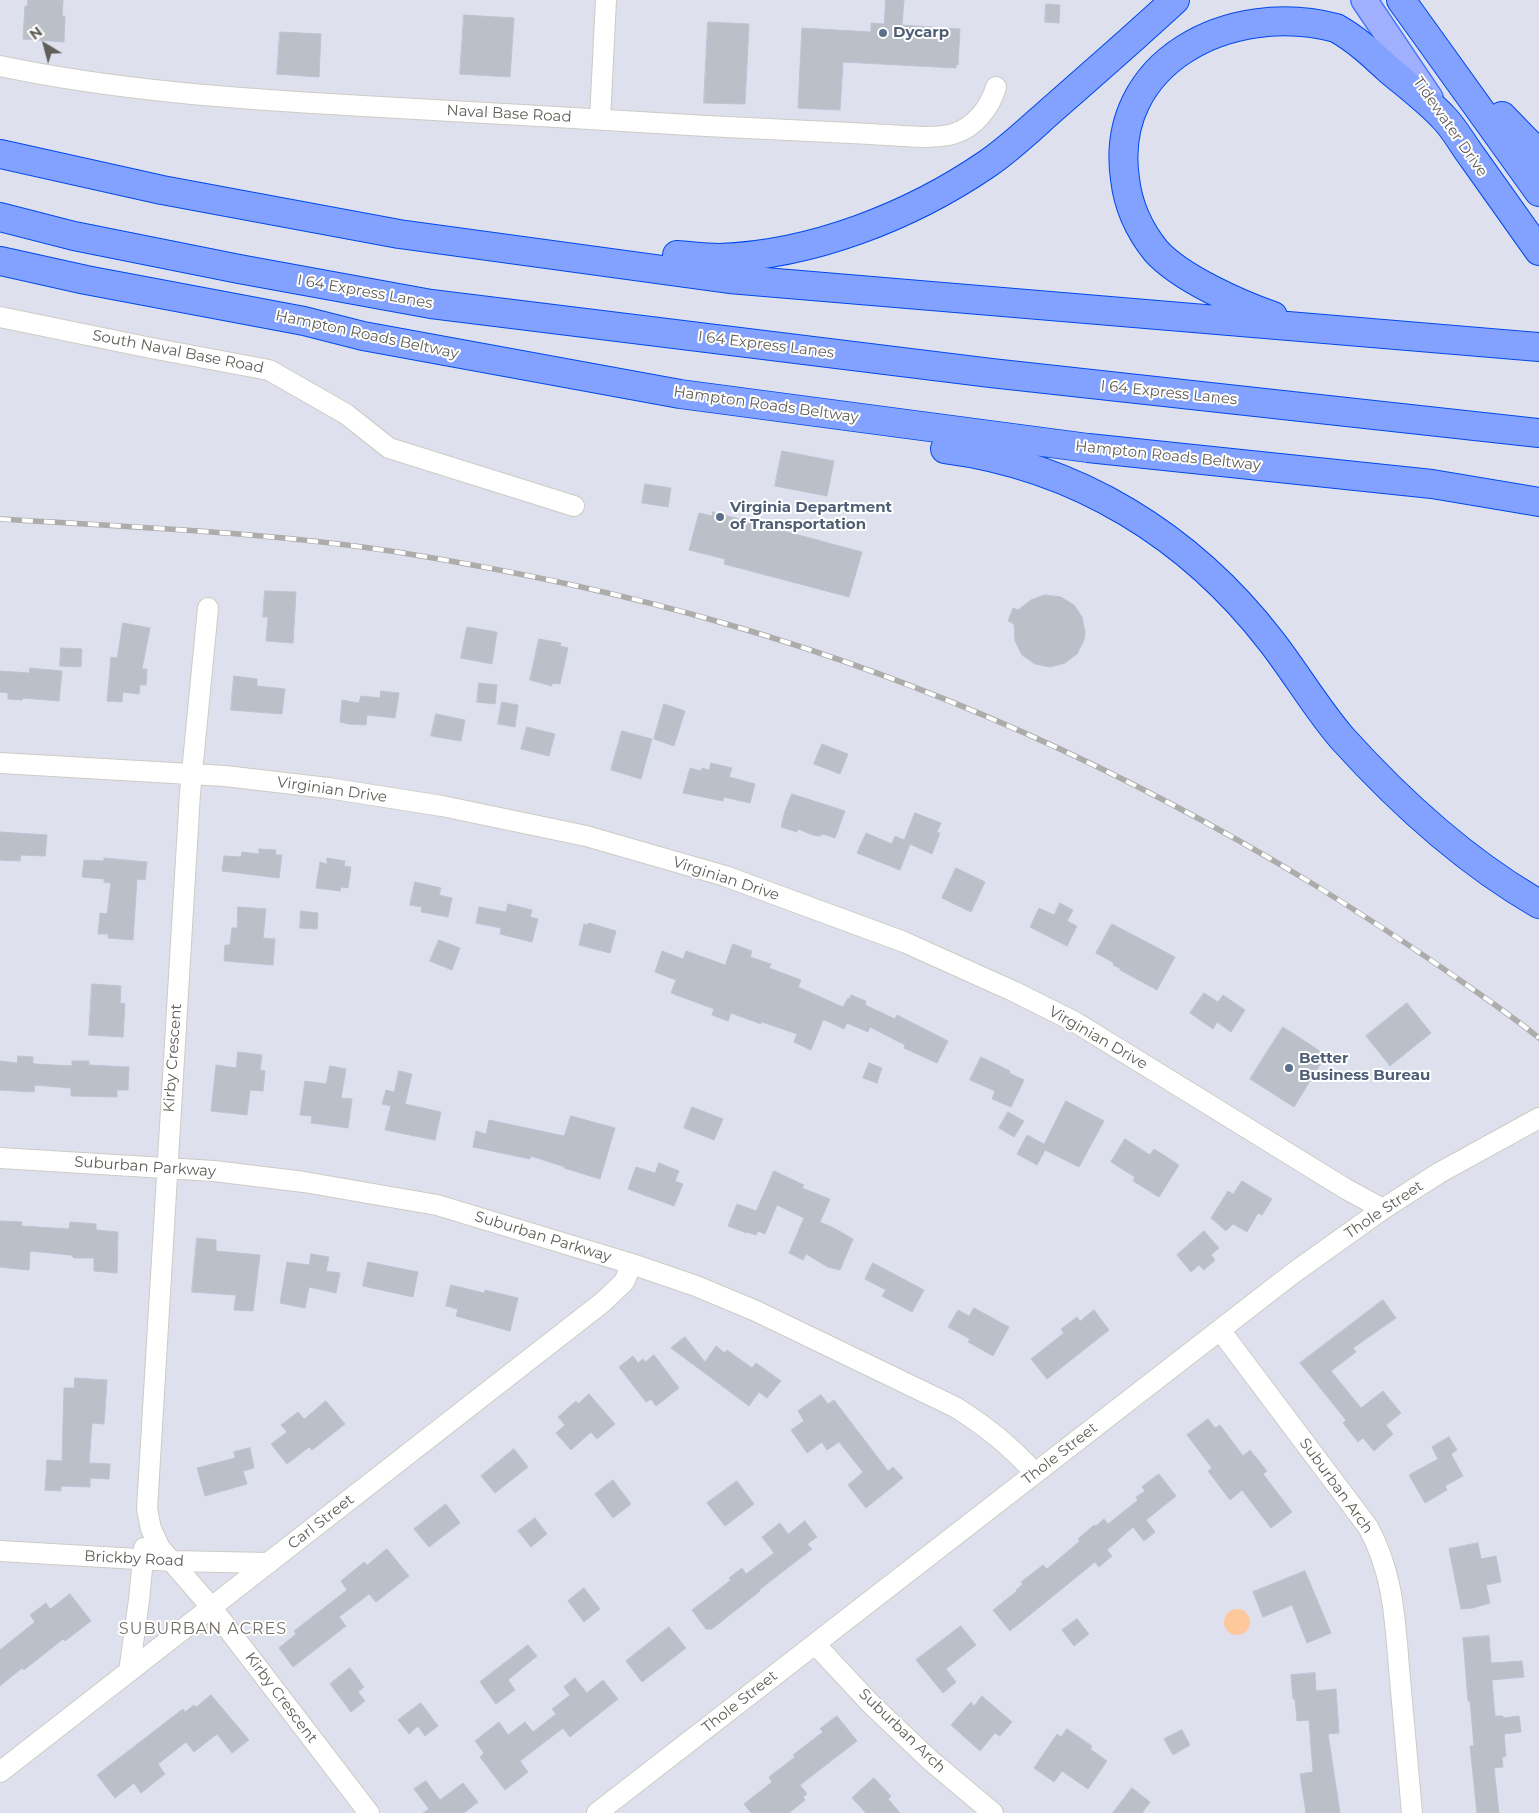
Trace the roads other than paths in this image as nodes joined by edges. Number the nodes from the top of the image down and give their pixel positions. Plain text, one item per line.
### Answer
1 (606, 0) edge
2 (1175, 0) edge
3 (1364, 0) edge
4 (1401, 0) edge
5 (1423, 32) junction
6 (0, 66) edge
7 (996, 87) dead end
8 (1444, 117) junction
9 (600, 119) junction
10 (0, 154) edge
11 (1539, 154) edge
12 (1539, 192) edge
13 (0, 217) edge
14 (478, 246) junction
15 (1539, 251) edge
16 (0, 261) edge
17 (0, 317) edge
18 (1303, 327) junction
19 (363, 336) junction
20 (1539, 347) edge
21 (1539, 433) edge
22 (1539, 502) edge
23 (574, 506) dead end
24 (208, 608) dead end
25 (0, 763) edge
26 (192, 774) junction
27 (1539, 904) edge
28 (1539, 1118) edge
29 (0, 1158) edge
30 (167, 1167) junction
31 (1383, 1209) junction
32 (632, 1264) junction
33 (1220, 1330) junction
34 (1035, 1473) junction
35 (147, 1509) junction
36 (0, 1551) edge
37 (142, 1560) junction
38 (172, 1561) junction
39 (269, 1563) junction
40 (212, 1608) junction
41 (815, 1644) junction
42 (129, 1672) junction
43 (0, 1772) edge
44 (369, 1813) edge
45 (597, 1813) edge
46 (993, 1813) edge
47 (1412, 1813) edge

1 - 9 street
2 - 14 highway
3 - 8 main road, Tidewater Drive
4 - 5 highway
5 - 11 highway
5 - 12 highway
6 - 9 street, Naval Base Road
7 - 9 street, Naval Base Road
8 - 15 highway, Tidewater Drive
8 - 18 highway
10 - 14 highway
13 - 21 highway, I 64 Express Lanes
14 - 18 highway
16 - 19 highway, Hampton Roads Beltway
17 - 23 street, South Naval Base Road
18 - 20 highway
19 - 22 highway, Hampton Roads Beltway
19 - 27 highway
24 - 26 street, Kirby Crescent
25 - 26 street, Virginian Drive
26 - 30 street, Kirby Crescent
26 - 31 street, Virginian Drive
28 - 31 street, Thole Street
29 - 30 street, Suburban Parkway
30 - 32 street, Suburban Parkway
30 - 35 street, Kirby Crescent
31 - 33 street, Thole Street
32 - 34 street, Suburban Parkway
32 - 39 street, Carl Street
33 - 34 street, Thole Street
33 - 47 street, Suburban Arch
34 - 41 street, Thole Street
35 - 37 street, Kirby Crescent
35 - 38 street, Kirby Crescent
36 - 37 street, Brickby Road
37 - 38 street, Brickby Road
37 - 42 street, Kirby Crescent
38 - 39 street, Brickby Road
38 - 40 street, Kirby Crescent
39 - 40 street, Carl Street
40 - 42 street, Carl Street
40 - 44 street, Kirby Crescent
41 - 45 street, Thole Street
41 - 46 street, Suburban Arch
42 - 43 street, Carl Street

